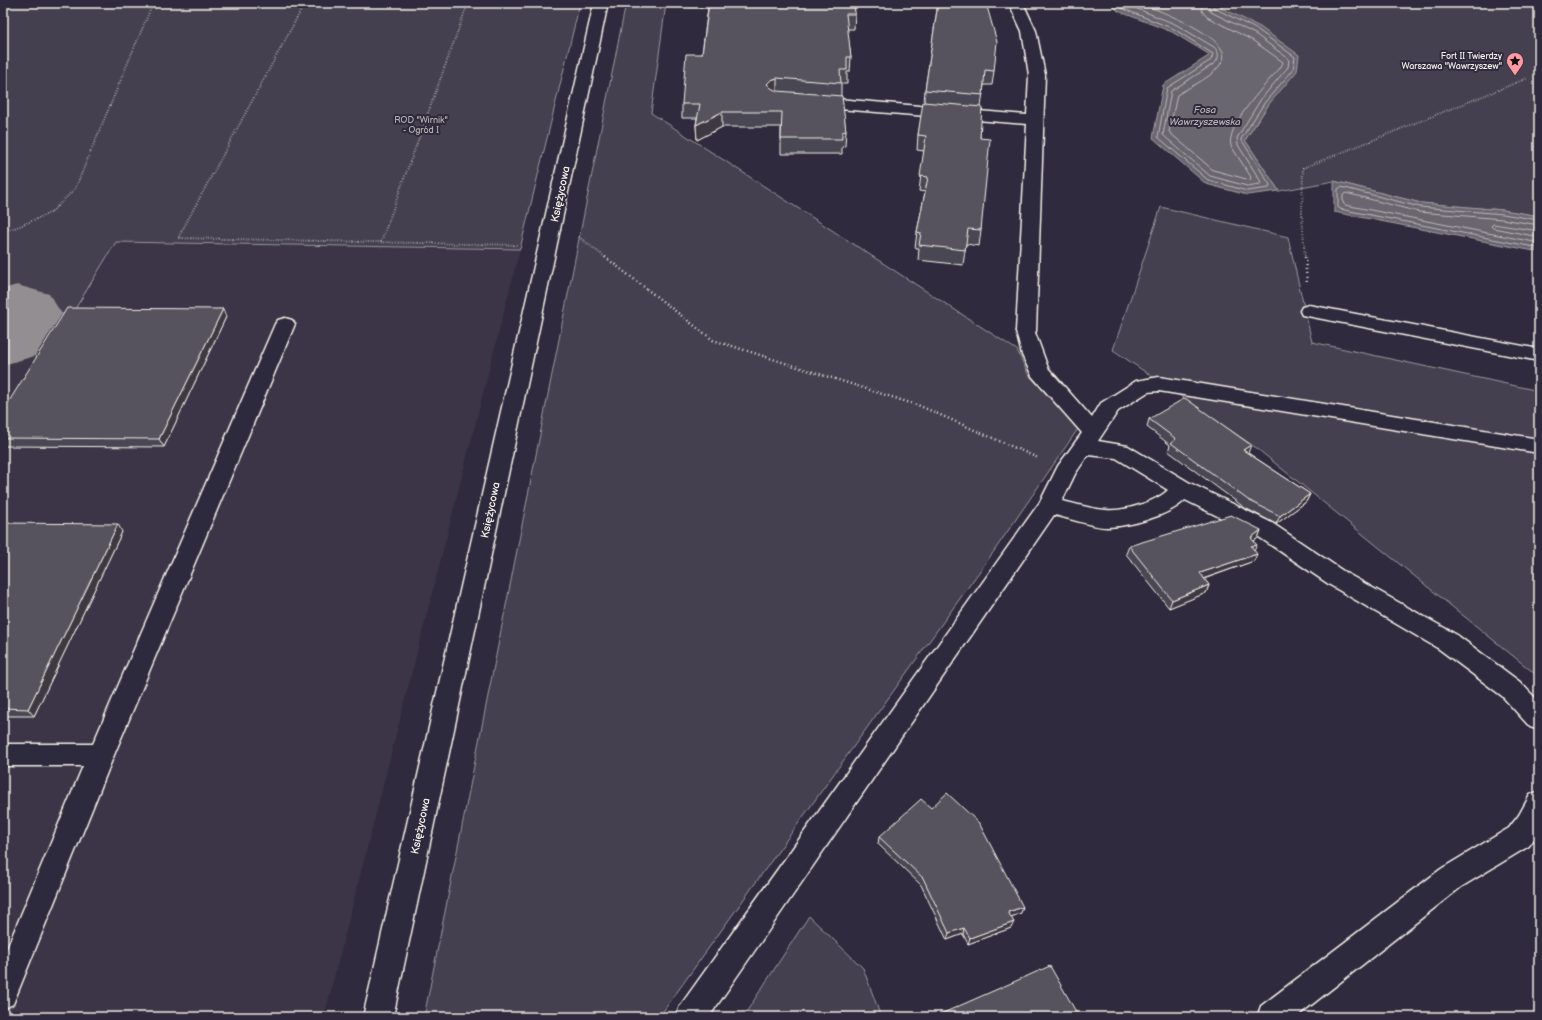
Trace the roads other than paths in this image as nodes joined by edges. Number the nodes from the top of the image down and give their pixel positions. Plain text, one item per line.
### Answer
1 (601, 3) edge
2 (1016, 3) edge
3 (801, 101) edge
4 (1034, 120) junction
5 (1309, 311) road end
6 (285, 324) dead end
7 (1539, 355) edge
8 (1088, 440) junction
9 (1539, 446) edge
10 (1182, 489) junction
11 (1049, 506) junction
12 (1539, 719) edge
13 (3, 755) edge
14 (101, 755) junction
15 (1539, 803) edge
16 (3, 994) edge
17 (378, 1017) edge
18 (691, 1017) edge
19 (1272, 1017) edge

1 - 17 street, Księżycowa
2 - 4 street
3 - 4 street
4 - 8 street
5 - 7 street
6 - 14 street
8 - 9 street
8 - 10 street
8 - 11 street
10 - 11 street
10 - 12 street
11 - 18 street
13 - 14 street
14 - 16 street
15 - 19 street

